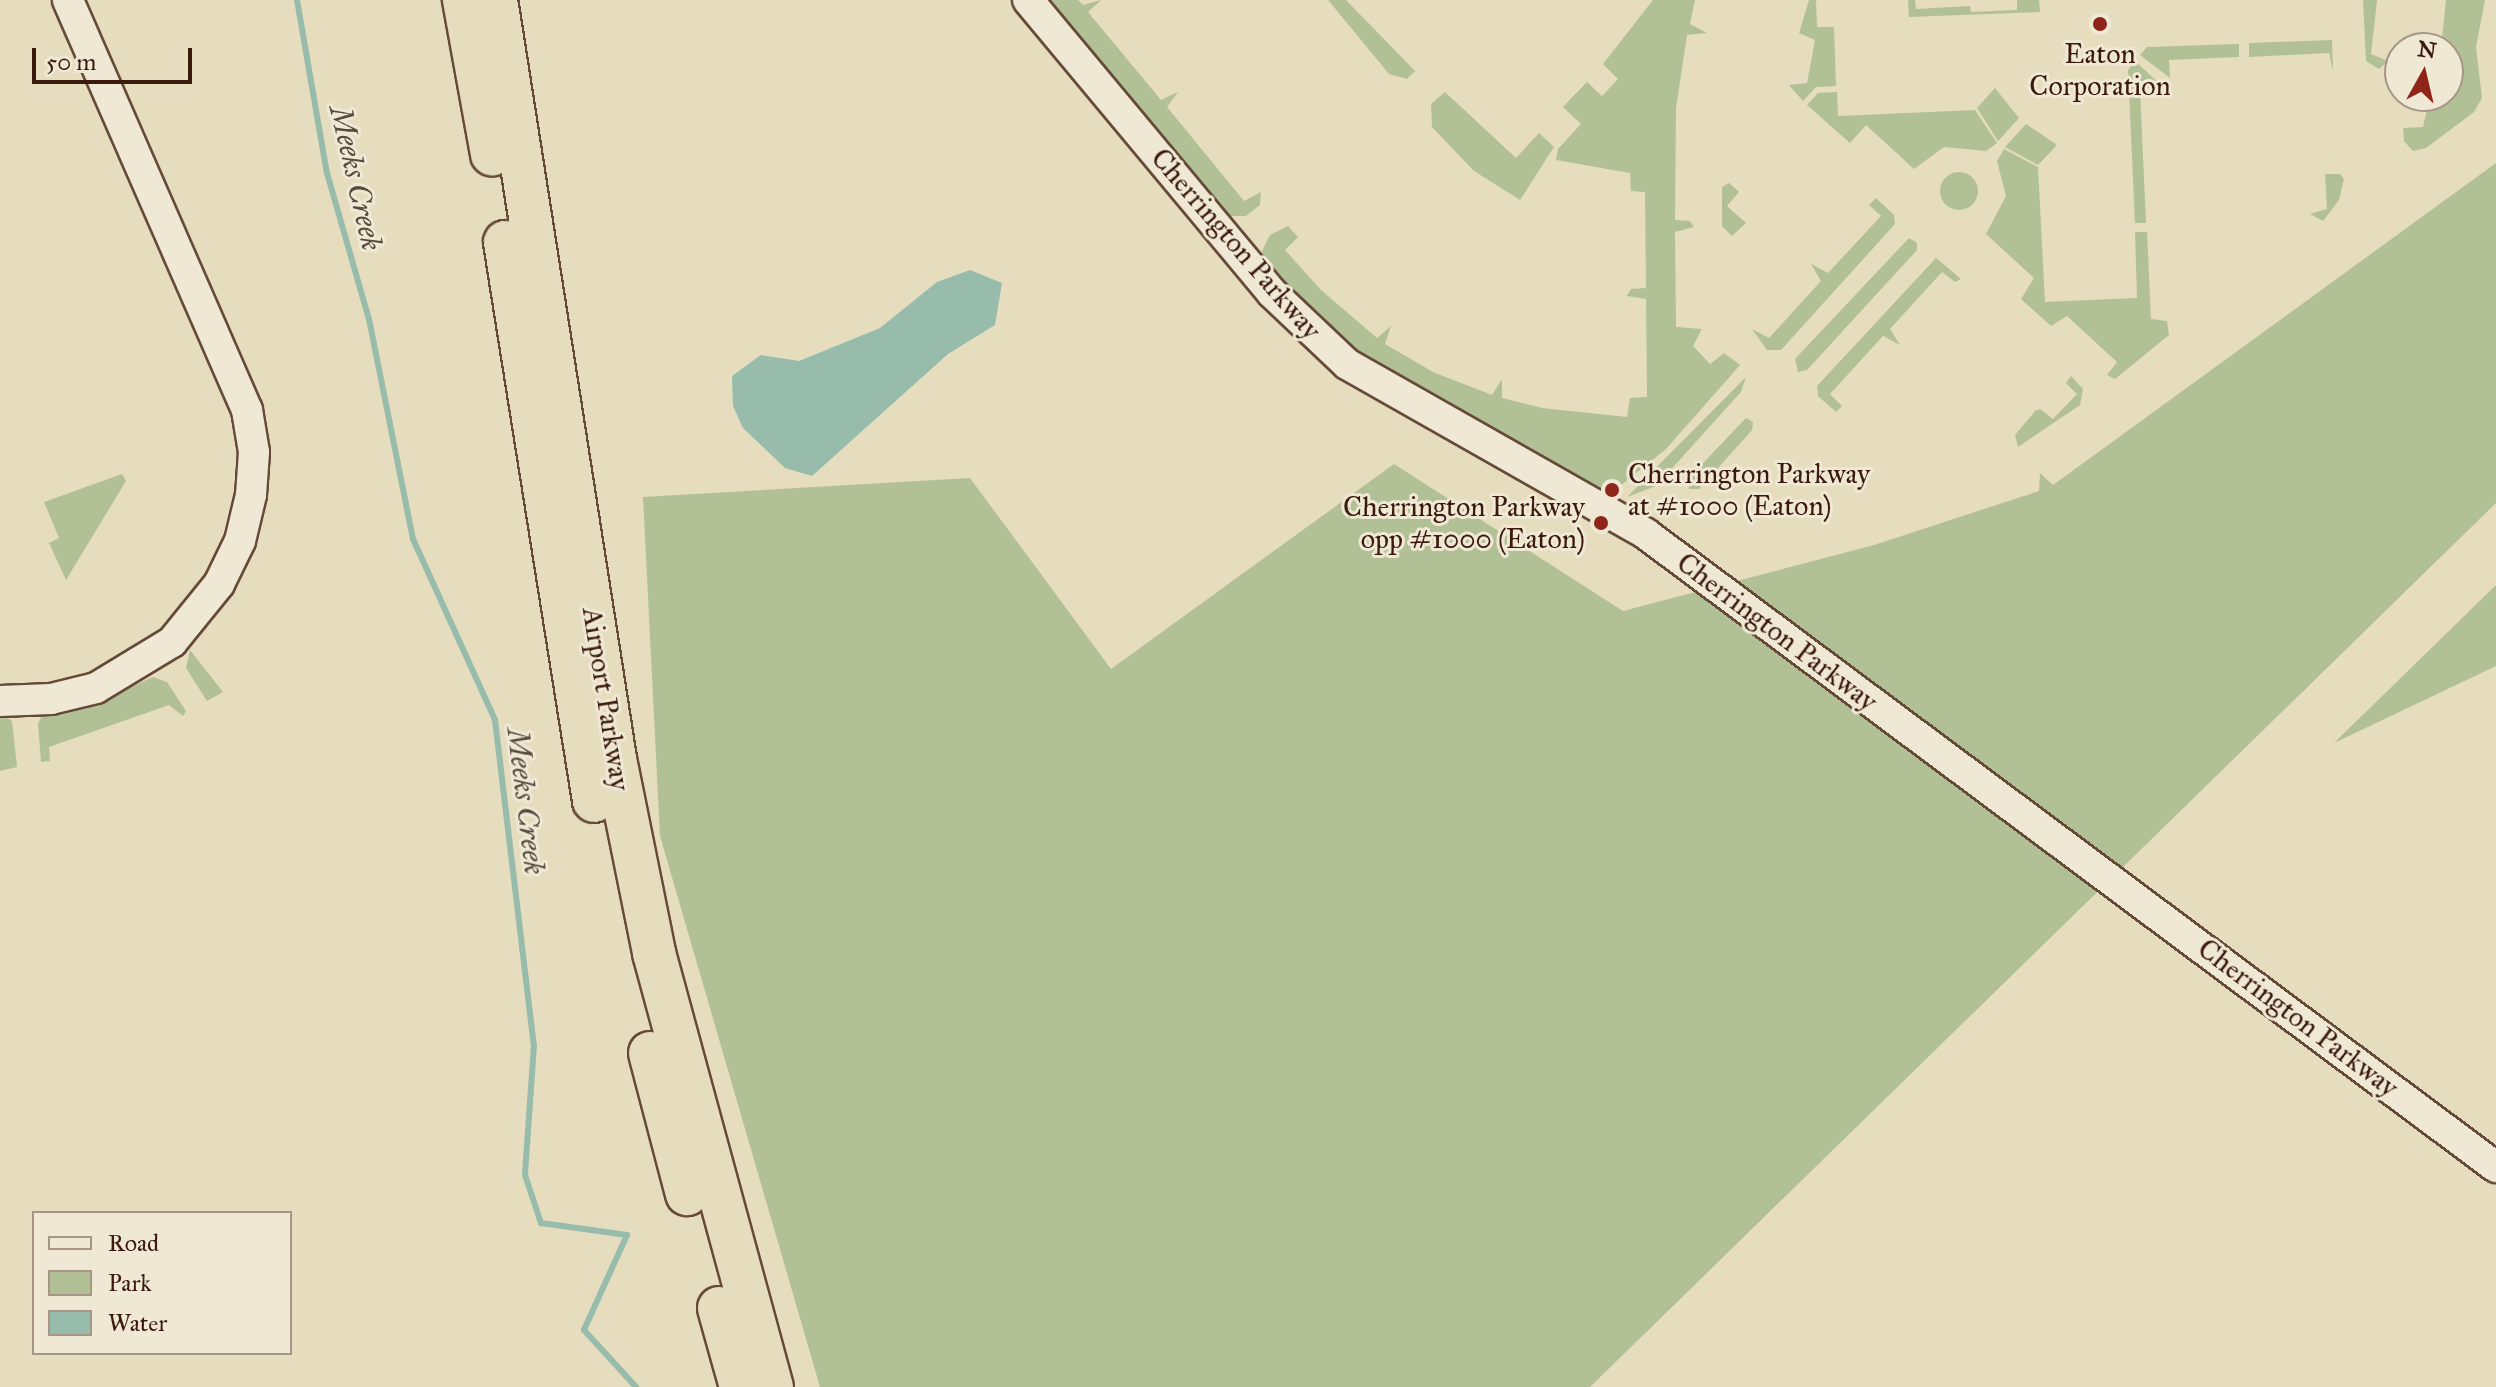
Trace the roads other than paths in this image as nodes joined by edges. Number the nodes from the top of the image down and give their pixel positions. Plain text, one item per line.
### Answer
1 (68, 0) edge
2 (466, 0) edge
3 (496, 0) edge
4 (1028, 0) edge
5 (0, 701) edge
6 (2496, 1167) edge
7 (741, 1387) edge
8 (772, 1387) edge

1 - 5 street
2 - 7 highway, Airport Parkway
3 - 8 highway, Airport Parkway
4 - 6 street, Cherrington Parkway

